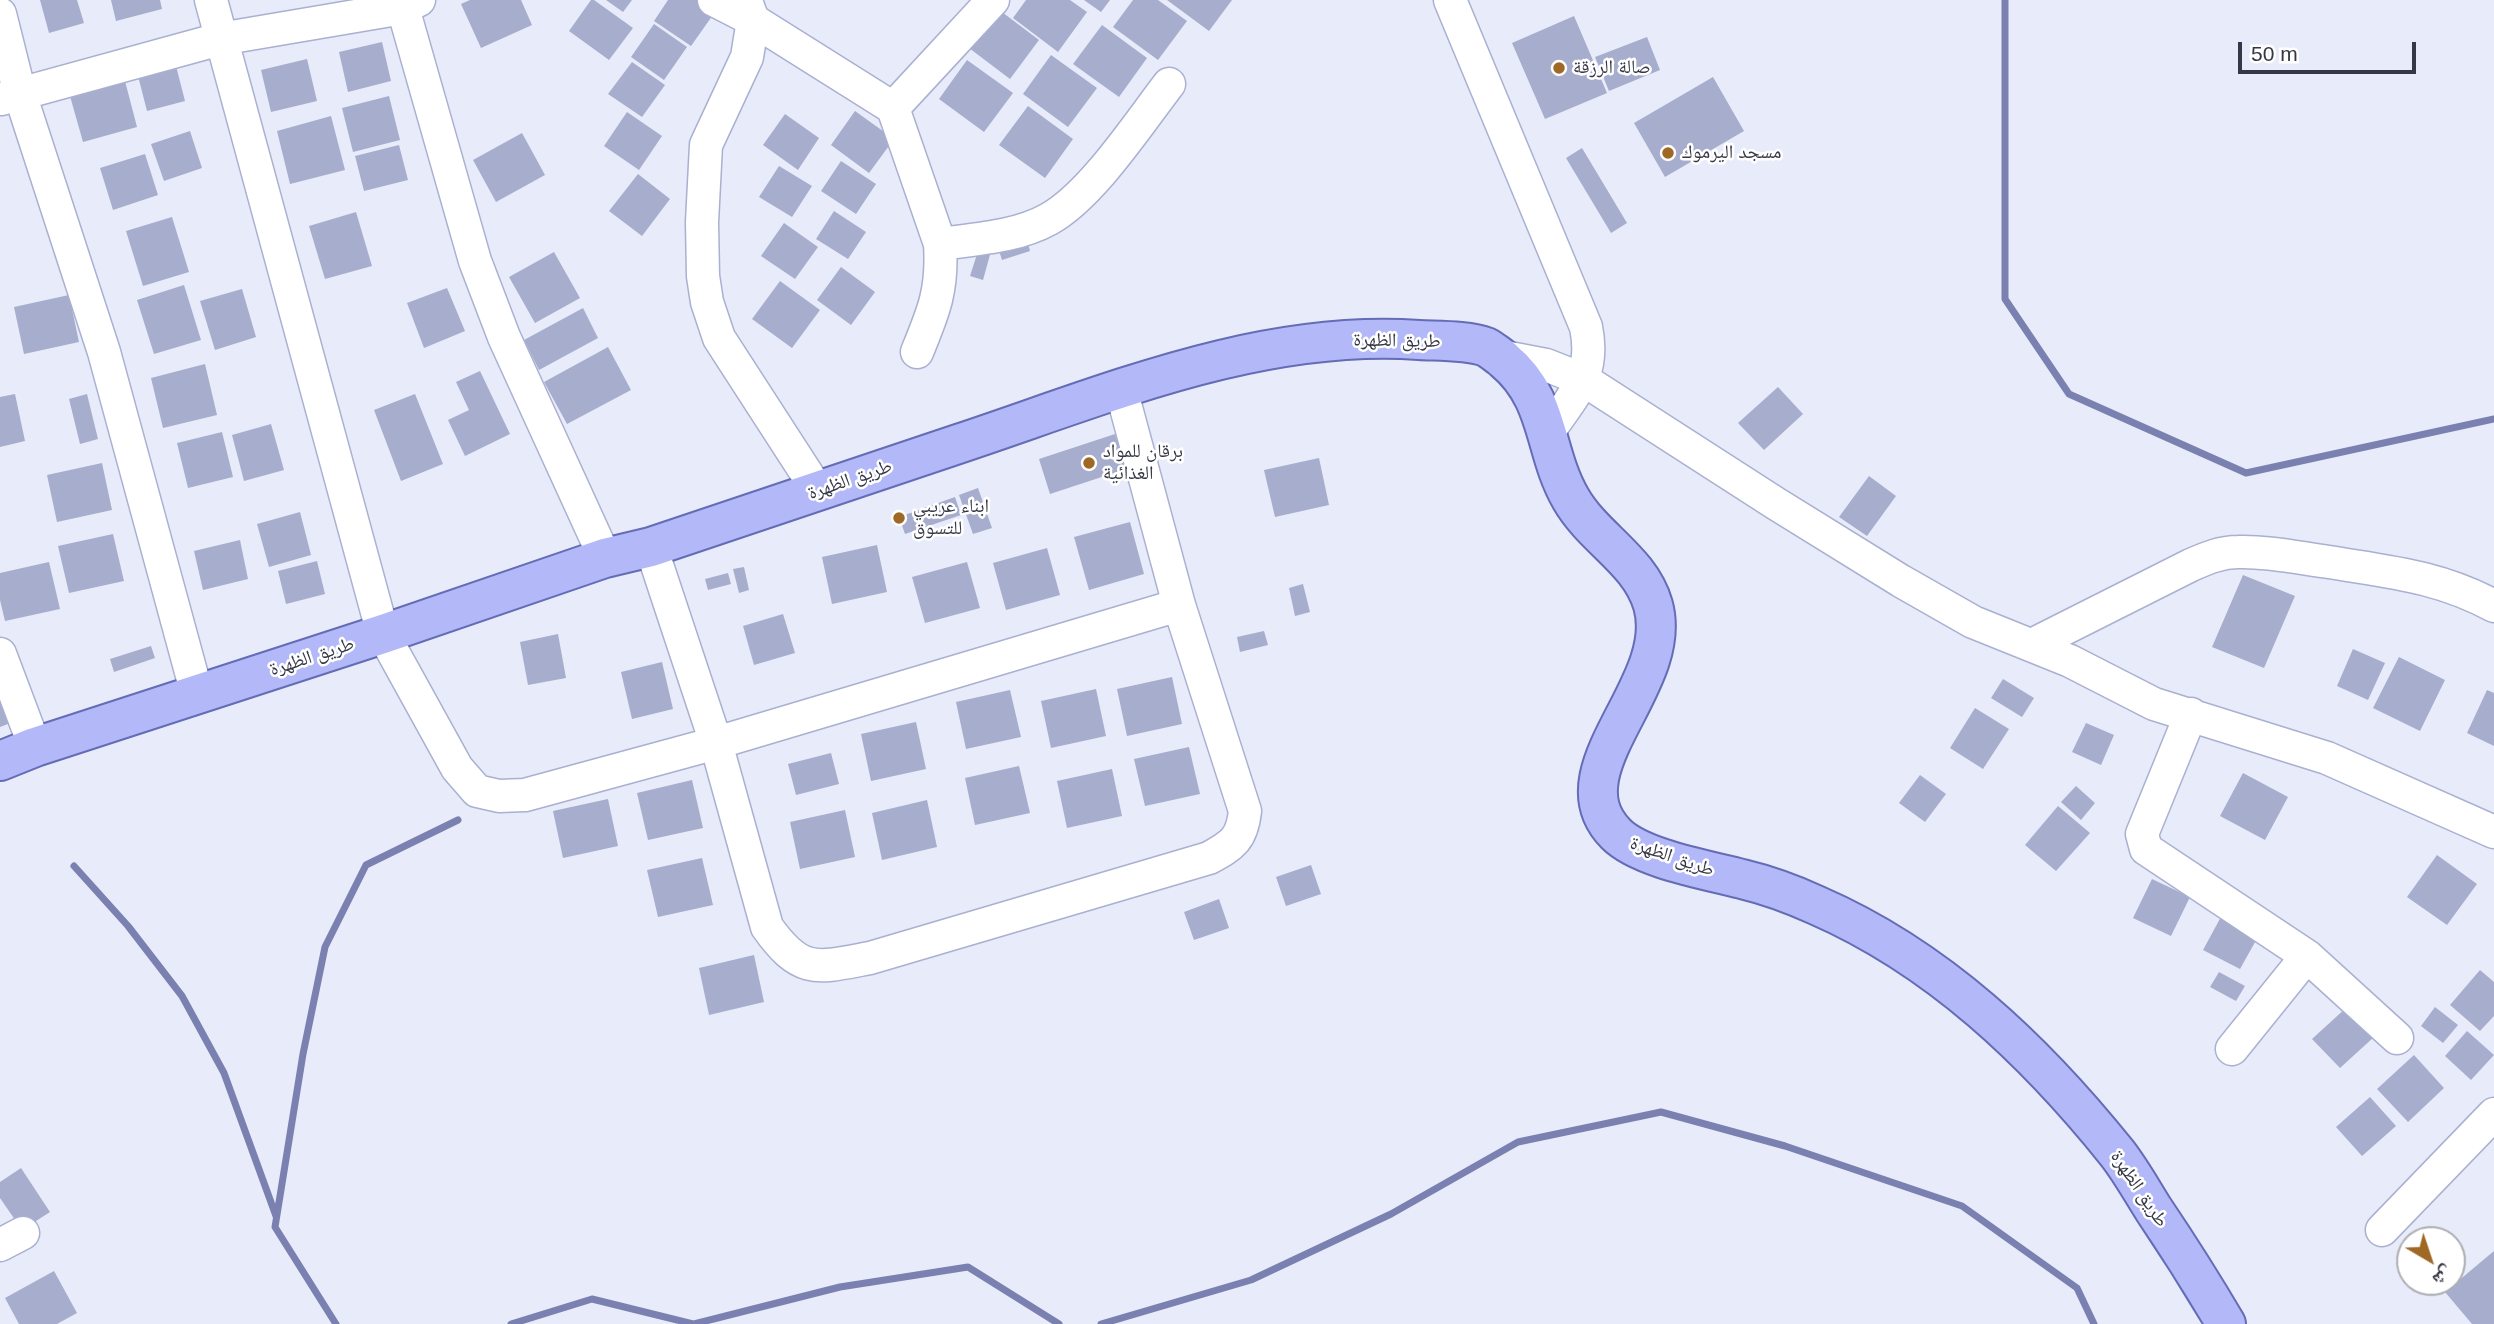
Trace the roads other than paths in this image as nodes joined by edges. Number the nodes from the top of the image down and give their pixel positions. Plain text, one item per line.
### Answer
1 (211, 0) edge
2 (714, 0) edge
3 (993, 0) edge
4 (1450, 0) edge
5 (411, 4) edge
6 (749, 10) edge
7 (0, 15) edge
8 (220, 39) junction
9 (1169, 84) dead end
10 (10, 97) edge
11 (893, 108) junction
12 (940, 244) junction
13 (917, 352) dead end
14 (1499, 356) junction
15 (1584, 380) junction
16 (1121, 389) junction
17 (1547, 434) junction
18 (818, 491) junction
19 (651, 547) junction
20 (606, 558) junction
21 (1179, 605) junction
22 (2494, 606) edge
23 (383, 634) junction
24 (2032, 646) junction
25 (0, 654) edge
26 (197, 694) junction
27 (2191, 714) junction
28 (716, 743) junction
29 (35, 747) junction
30 (0, 761) edge
31 (2494, 832) edge
32 (2307, 956) junction
33 (2397, 1038) dead end
34 (2232, 1049) dead end
35 (2494, 1114) edge
36 (2382, 1230) dead end
37 (2226, 1324) edge

1 - 8 street
2 - 6 street
3 - 11 street
4 - 15 street
5 - 8 street
5 - 20 street
6 - 11 street
6 - 18 street
7 - 10 street
8 - 10 street
8 - 23 street
9 - 12 street
10 - 26 street
11 - 12 street
12 - 13 street
14 - 15 street
14 - 16 main road, طريق الظهرة
14 - 17 main road, طريق الظهرة
15 - 17 street
15 - 24 street
16 - 18 main road, طريق الظهرة
16 - 21 street
17 - 37 main road, طريق الظهرة
18 - 19 main road, طريق الظهرة
19 - 20 main road, طريق الظهرة
19 - 28 street
20 - 23 main road, طريق الظهرة
21 - 28 street
21 - 28 street
22 - 24 street
23 - 26 main road, طريق الظهرة
23 - 28 street
24 - 27 street
25 - 29 street
26 - 29 main road, طريق الظهرة
27 - 31 street
27 - 32 street
29 - 30 main road, طريق الظهرة
32 - 33 street
32 - 34 street
35 - 36 street

